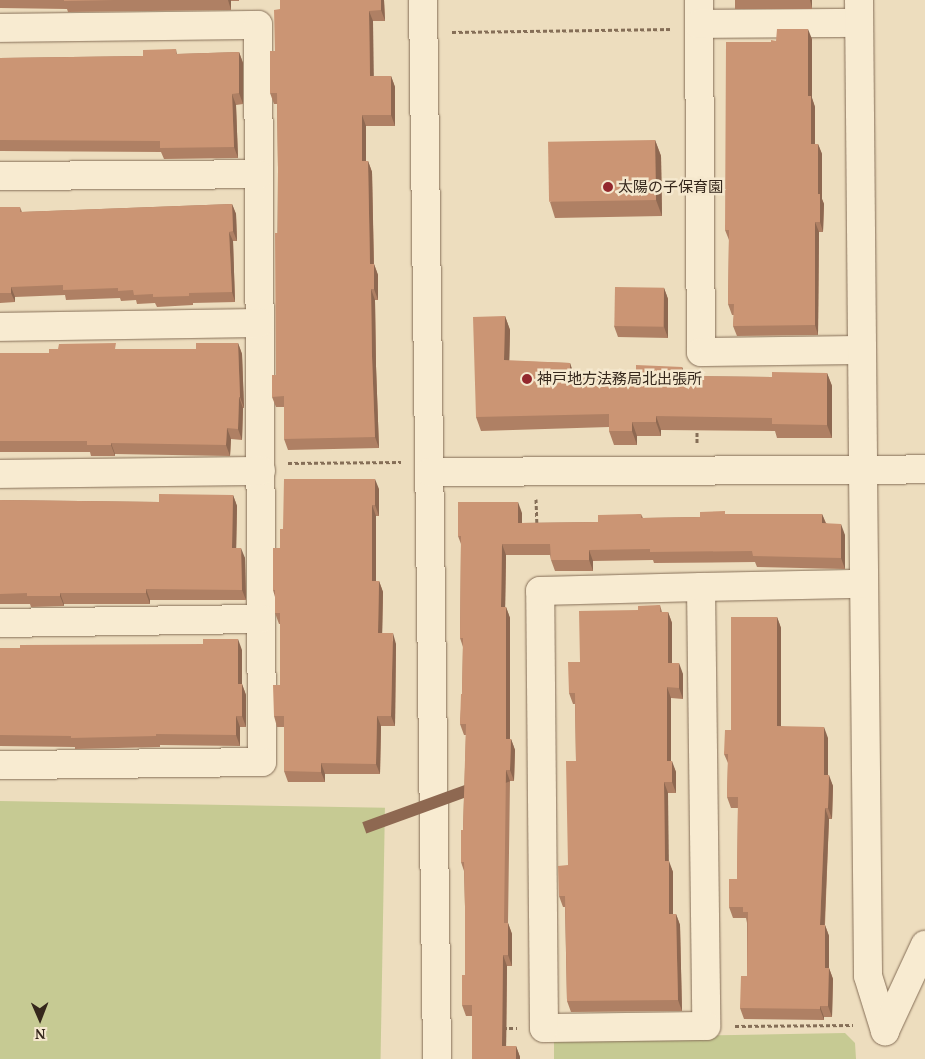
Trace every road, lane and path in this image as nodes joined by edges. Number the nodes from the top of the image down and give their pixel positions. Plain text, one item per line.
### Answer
1 (424, 0) edge
2 (859, 11) edge
3 (699, 12) edge
4 (0, 28) edge
5 (452, 32) dead end
6 (259, 174) junction
7 (0, 176) edge
8 (260, 323) junction
9 (0, 327) edge
10 (862, 350) junction
11 (697, 418) edge
12 (697, 446) dead end
13 (925, 468) edge
14 (863, 469) junction
15 (262, 471) junction
16 (430, 472) junction
17 (0, 474) edge
18 (536, 493) dead end
19 (538, 532) edge
20 (864, 584) junction
21 (701, 587) junction
22 (261, 619) junction
23 (0, 623) edge
24 (0, 765) edge
25 (925, 945) edge
26 (706, 1026) junction
27 (497, 1028) edge
28 (544, 1028) junction
29 (885, 1031) junction
30 (437, 1059) edge

1 - 16 street
2 - 3 street
2 - 10 street
3 - 5 path
3 - 10 street
4 - 6 street
6 - 7 street
6 - 8 street
8 - 9 street
8 - 15 street
10 - 14 street
11 - 12 path
13 - 14 street
14 - 16 street
14 - 20 street
15 - 16 path
15 - 17 street
15 - 22 street
16 - 30 street
18 - 19 path
20 - 21 street
20 - 29 street
21 - 26 street
21 - 28 street
22 - 23 street
22 - 24 street
25 - 29 street
26 - 28 street
26 - 29 path
27 - 28 path

